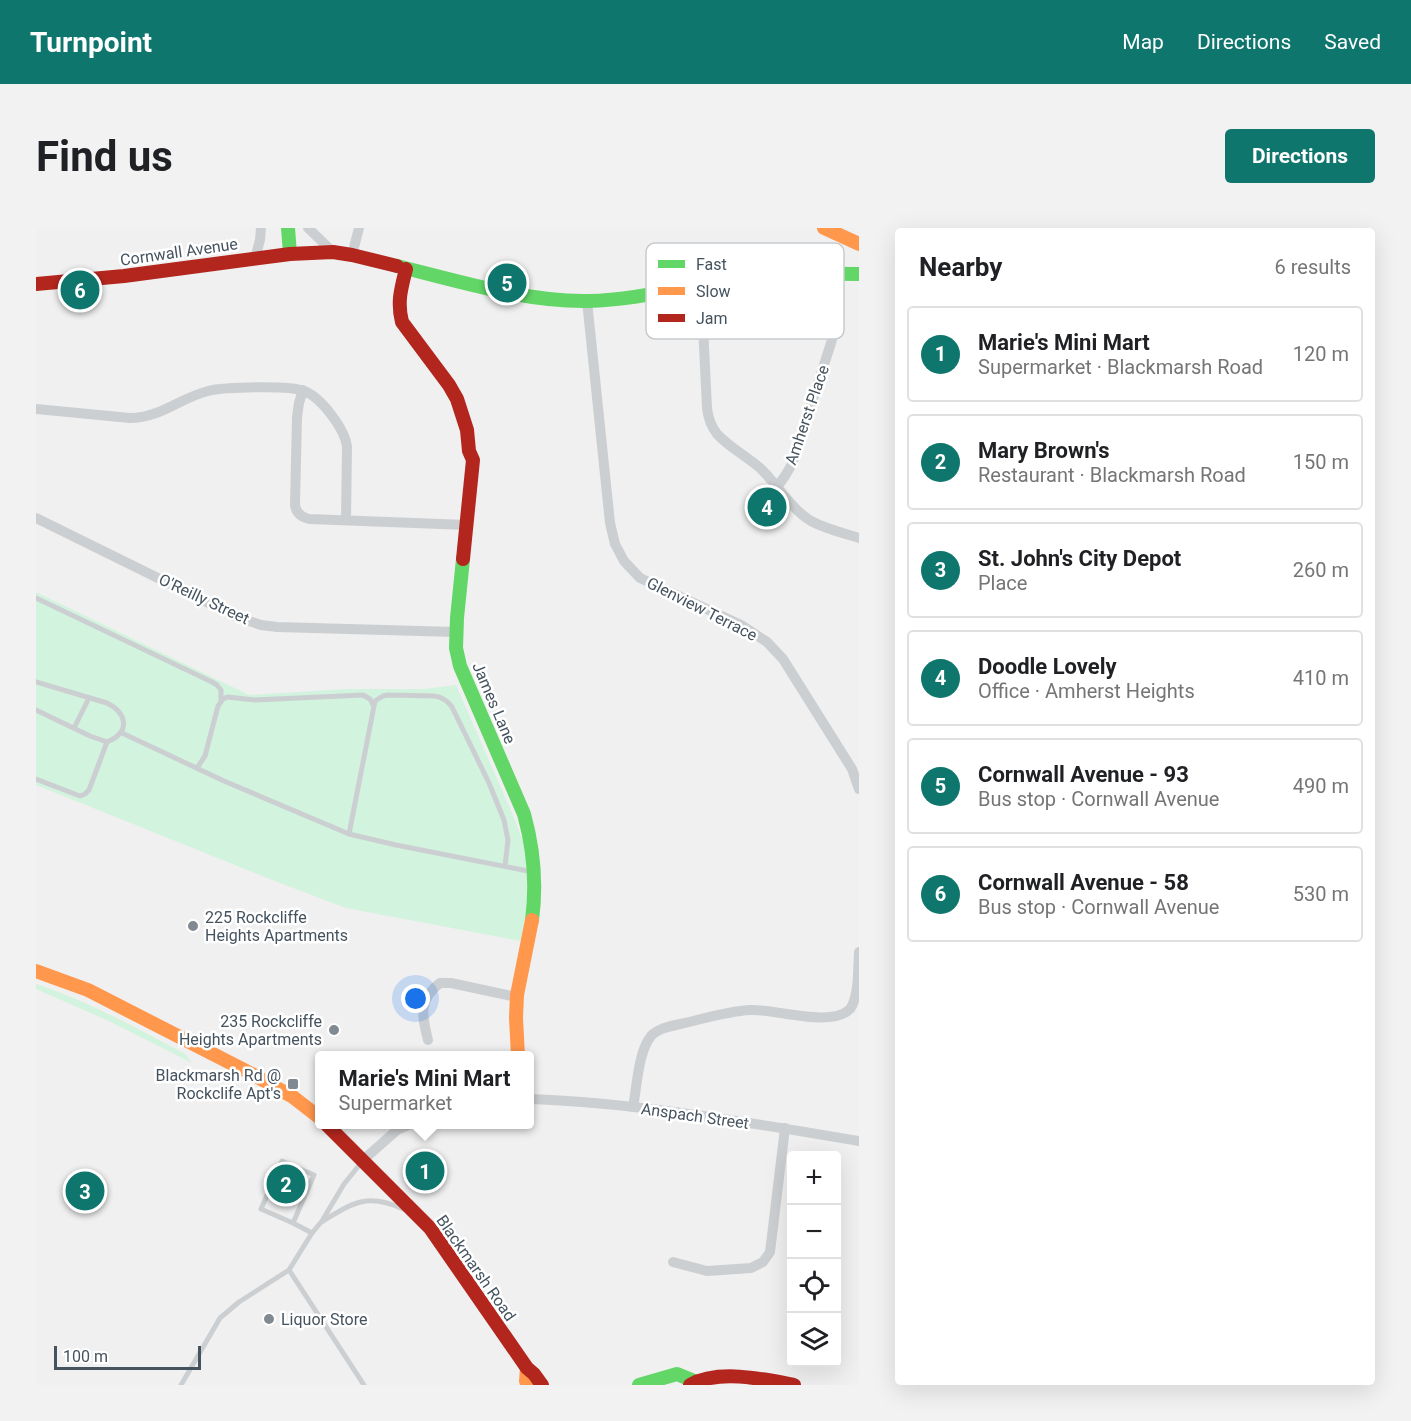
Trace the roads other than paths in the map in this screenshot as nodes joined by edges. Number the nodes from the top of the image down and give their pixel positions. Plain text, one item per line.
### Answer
1 (261, 228) edge
2 (288, 228) edge
3 (308, 228) edge
4 (359, 228) edge
5 (824, 228) edge
6 (845, 239) junction
7 (859, 244) edge
8 (859, 249) edge
9 (333, 252) junction
10 (290, 254) junction
11 (352, 255) junction
12 (255, 258) junction
13 (406, 269) junction
14 (844, 274) edge
15 (859, 274) edge
16 (36, 284) edge
17 (646, 294) edge
18 (587, 301) junction
19 (704, 339) edge
20 (832, 340) dead end
21 (303, 390) junction
22 (36, 409) edge
23 (777, 487) junction
24 (36, 518) edge
25 (346, 520) junction
26 (467, 525) junction
27 (859, 538) edge
28 (36, 598) edge
29 (456, 632) junction
30 (36, 682) edge
31 (89, 698) junction
32 (220, 702) junction
33 (373, 705) junction
34 (36, 710) edge
35 (74, 728) junction
36 (122, 733) junction
37 (107, 742) junction
38 (197, 768) junction
39 (36, 779) edge
40 (859, 789) edge
41 (349, 834) junction
42 (505, 866) junction
43 (536, 872) junction
44 (859, 952) edge
45 (36, 971) edge
46 (517, 998) junction
47 (428, 1040) dead end
48 (518, 1051) edge
49 (534, 1099) edge
50 (633, 1107) junction
51 (315, 1114) edge
52 (785, 1128) junction
53 (330, 1129) edge
54 (400, 1129) edge
55 (859, 1141) edge
56 (362, 1161) junction
57 (417, 1214) junction
58 (322, 1221) junction
59 (293, 1223) junction
60 (312, 1233) junction
61 (673, 1262) dead end
62 (289, 1270) junction
63 (527, 1368) junction
64 (692, 1383) edge
65 (181, 1385) edge
66 (364, 1385) edge
67 (529, 1385) edge
68 (542, 1385) edge
69 (639, 1385) edge
70 (794, 1385) edge

1 - 12 street
2 - 10 street
3 - 9 street
4 - 11 street
5 - 6 street
6 - 7 street
6 - 8 street
9 - 10 street, Cornwall Avenue
9 - 11 street, Cornwall Avenue
10 - 12 street, Cornwall Avenue
11 - 13 street, Cornwall Avenue
12 - 16 street, Cornwall Avenue
13 - 18 street, Cornwall Avenue
13 - 26 street, James Lane
14 - 15 street, Cornwall Avenue
17 - 18 street, Cornwall Avenue
18 - 40 street, Glenview Terrace
19 - 23 street
20 - 23 street, Amherst Place
21 - 22 street
21 - 25 street
21 - 25 street
23 - 27 street
24 - 29 street, O'Reilly Street
25 - 26 street
26 - 29 street, James Lane
28 - 32 lane
29 - 43 street, James Lane
30 - 31 lane
31 - 35 lane
31 - 36 lane
32 - 33 lane
32 - 38 lane
33 - 41 lane
33 - 42 lane
34 - 35 lane
35 - 37 lane
36 - 37 lane
36 - 38 lane
37 - 39 lane
38 - 41 lane
41 - 42 lane
42 - 43 lane
43 - 46 street, James Lane
44 - 50 street
45 - 51 street
46 - 47 street
46 - 48 street, James Lane
49 - 50 street, Anspach Street
50 - 52 street, Anspach Street
52 - 55 street, Anspach Street
52 - 61 street
53 - 56 street, Blackmarsh Road
54 - 56 street
56 - 57 street, Blackmarsh Road
56 - 58 lane
57 - 58 lane
57 - 63 street, Blackmarsh Road
58 - 60 lane
59 - 59 lane
59 - 60 lane
60 - 62 lane
62 - 65 lane
62 - 66 lane
63 - 67 street
63 - 68 street, Blackmarsh Road
64 - 69 street
64 - 70 street

